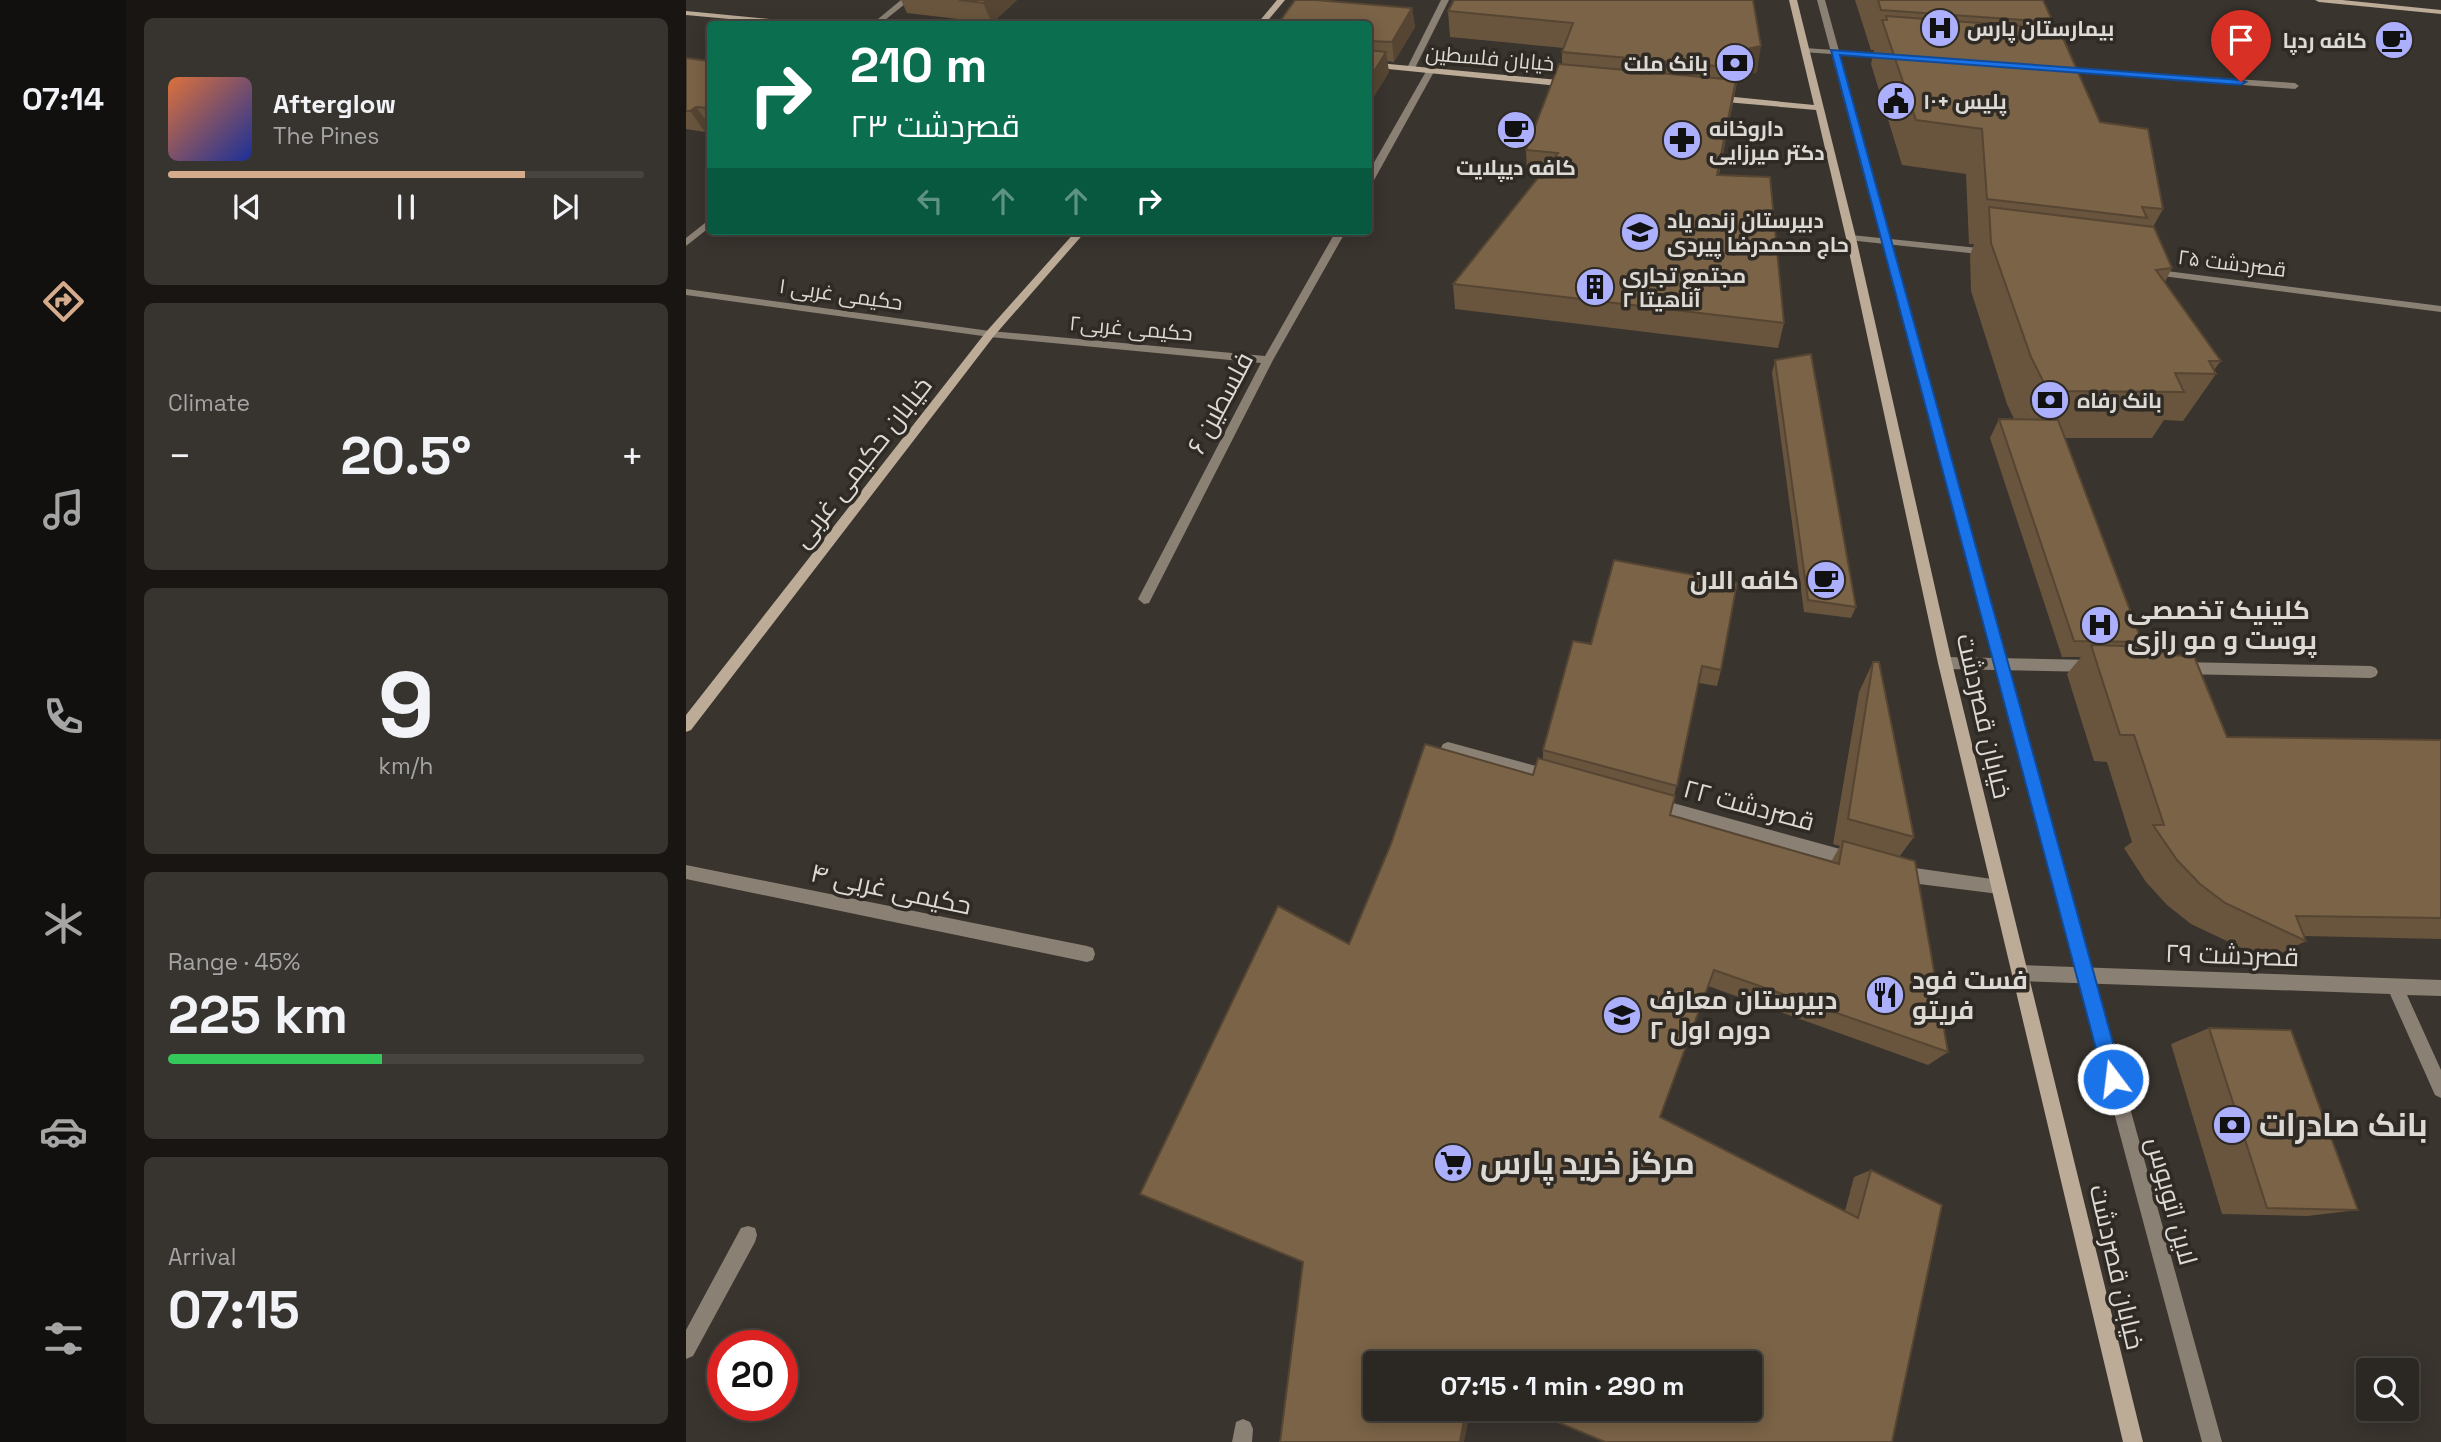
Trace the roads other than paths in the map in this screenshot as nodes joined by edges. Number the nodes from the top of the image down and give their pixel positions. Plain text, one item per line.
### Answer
1 (906, 0) edge
2 (1281, 0) edge
3 (1445, 0) edge
4 (1793, 0) edge
5 (1821, 0) edge
6 (2319, 0) edge
7 (2441, 12) edge
8 (686, 13) edge
9 (769, 21) edge
10 (880, 21) edge
11 (1264, 21) edge
12 (1805, 50) junction
13 (1835, 52) junction
14 (1903, 57) edge
15 (1372, 64) edge
16 (1411, 68) junction
17 (2052, 68) edge
18 (1431, 70) junction
19 (1582, 85) edge
20 (2295, 86) dead end
21 (1706, 97) edge
22 (1818, 107) junction
23 (1372, 175) edge
24 (707, 225) edge
25 (1077, 235) edge
26 (1339, 235) edge
27 (1851, 238) junction
28 (1886, 239) junction
29 (686, 243) edge
30 (2002, 254) edge
31 (2139, 271) edge
32 (686, 292) edge
33 (2441, 309) edge
34 (990, 334) junction
35 (1268, 360) junction
36 (1144, 598) dead end
37 (1945, 663) junction
38 (2000, 664) junction
39 (2101, 666) edge
40 (2169, 668) edge
41 (2371, 672) dead end
42 (686, 726) edge
43 (1448, 748) edge
44 (1569, 781) edge
45 (1636, 800) edge
46 (1865, 863) edge
47 (1892, 870) edge
48 (686, 872) edge
49 (1999, 887) junction
50 (1087, 954) dead end
51 (2021, 973) junction
52 (2085, 975) junction
53 (2393, 985) junction
54 (2441, 988) edge
55 (2441, 1089) edge
56 (748, 1234) dead end
57 (686, 1349) edge
58 (2133, 1442) edge
59 (2212, 1442) edge

1 - 10 street
2 - 11 main road
3 - 16 street
4 - 12 main road, خیابان قصردشت
5 - 13 street, لاین اتوبوس
6 - 7 main road
8 - 9 main road
12 - 13 street
12 - 22 main road, خیابان قصردشت
13 - 14 street
13 - 28 street, لاین اتوبوس
15 - 16 main road, خیابان فلسطین
16 - 18 main road, خیابان فلسطین
17 - 20 street
18 - 19 main road, خیابان فلسطین
18 - 23 street
21 - 22 main road
22 - 27 main road, خیابان قصردشت
24 - 29 street
25 - 34 main road, خیابان حکیمی غربی
26 - 35 street, فلسطین ۶
27 - 28 street
27 - 37 main road, خیابان قصردشت
28 - 30 street
28 - 38 street, لاین اتوبوس
31 - 33 street, قصردشت ۲۵
32 - 34 street, حکیمی غربی ۱
34 - 35 street, حکیمی غربی۲
34 - 42 main road, خیابان حکیمی غربی
35 - 36 street, فلسطین ۶
37 - 38 street
37 - 49 main road, خیابان قصردشت
38 - 39 street
38 - 52 street, لاین اتوبوس
40 - 41 street
43 - 44 street
45 - 46 street, قصردشت ۲۲
47 - 49 street
48 - 50 street, حکیمی غربی ۴
49 - 51 main road, خیابان قصردشت
51 - 52 street, قصردشت ۲۹
51 - 58 main road, خیابان قصردشت
52 - 53 street, قصردشت ۲۹
52 - 59 street, لاین اتوبوس
53 - 54 street, قصردشت ۲۹
53 - 55 street
56 - 57 street

